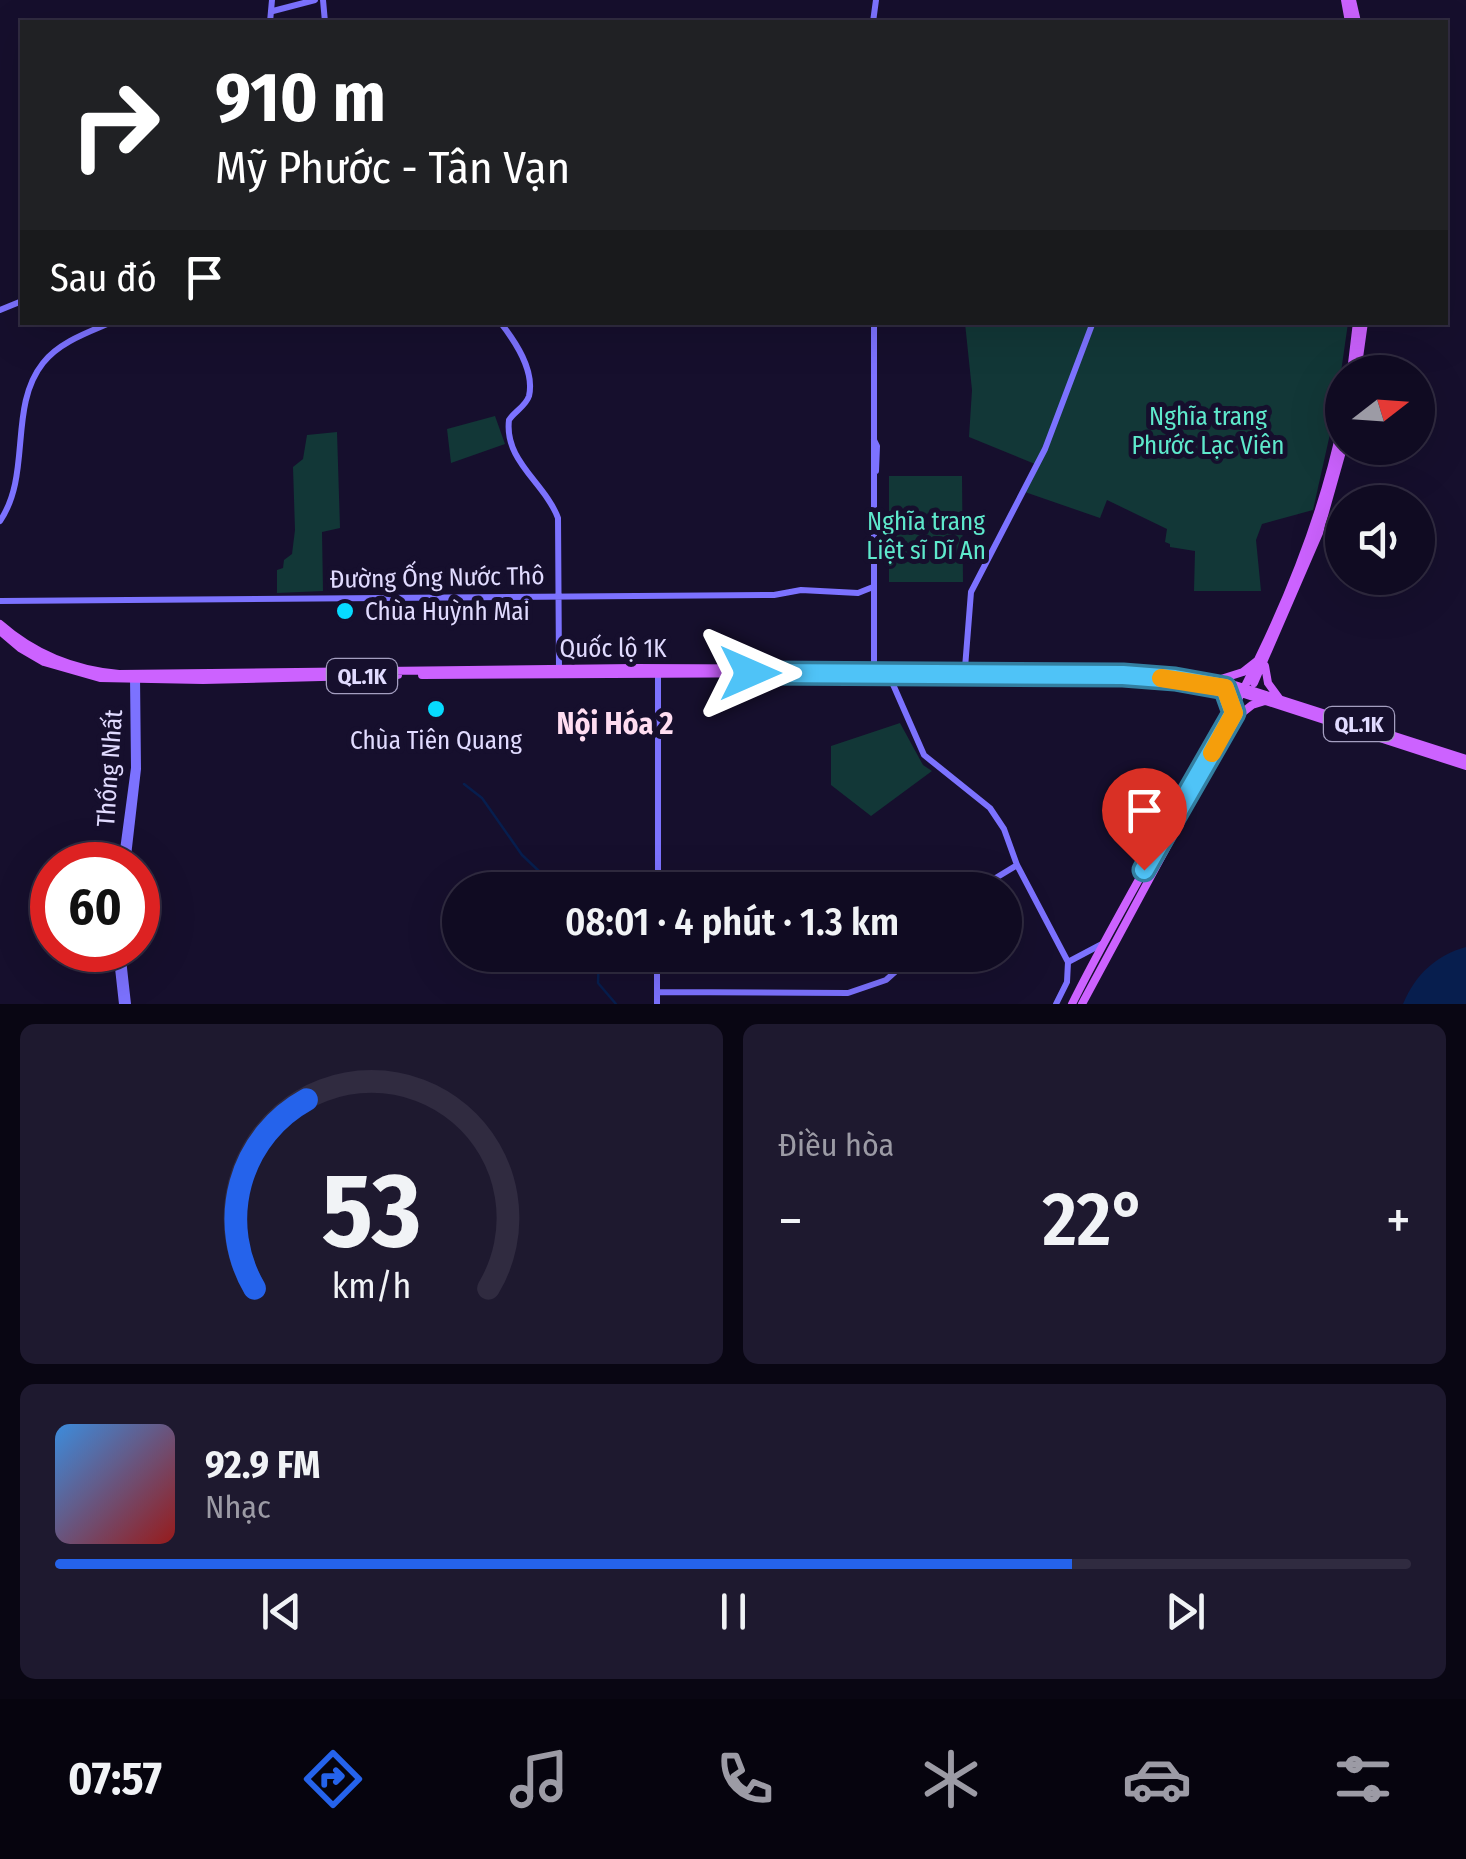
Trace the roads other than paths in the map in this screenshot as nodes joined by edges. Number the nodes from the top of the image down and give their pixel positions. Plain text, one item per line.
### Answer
1 (272, 0) edge
2 (319, 0) edge
3 (273, 11) junction
4 (271, 20) edge
5 (106, 325) edge
6 (502, 325) edge
7 (874, 325) edge
8 (1093, 325) edge
9 (1361, 325) edge
10 (1356, 355) edge
11 (1330, 465) edge
12 (1339, 465) edge
13 (0, 521) edge
14 (873, 587) junction
15 (558, 595) junction
16 (0, 602) edge
17 (0, 624) edge
18 (0, 632) edge
19 (45, 659) junction
20 (1262, 659) junction
21 (874, 670) junction
22 (887, 670) junction
23 (559, 671) junction
24 (658, 671) junction
25 (965, 671) junction
26 (135, 677) junction
27 (1216, 680) junction
28 (1225, 688) junction
29 (1247, 692) junction
30 (1265, 701) junction
31 (1282, 701) junction
32 (1236, 714) junction
33 (1466, 762) edge
34 (127, 842) edge
35 (1017, 866) junction
36 (658, 872) edge
37 (1007, 872) edge
38 (1103, 950) junction
39 (1068, 962) junction
40 (121, 972) edge
41 (657, 972) edge
42 (895, 972) edge
43 (657, 992) junction
44 (125, 1004) edge
45 (658, 1004) edge
46 (1056, 1004) edge
47 (1072, 1004) edge
48 (1082, 1004) edge

1 - 3 street
2 - 3 street
3 - 4 street
5 - 13 street
6 - 15 street
7 - 14 street
8 - 25 street
9 - 10 main road
11 - 20 main road
12 - 20 main road
14 - 15 street, Đường Ống Nước Thô
14 - 21 street
15 - 16 street, Đường Ống Nước Thô
15 - 23 street
17 - 19 main road, Quốc lộ 1K / QL.1K
18 - 19 main road, Quốc lộ 1K / QL.1K
19 - 26 main road, Quốc lộ 1K / QL.1K
20 - 27 main road
20 - 29 main road
20 - 31 main road
21 - 22 main road, Quốc lộ 1K / QL.1K
21 - 24 main road, Quốc lộ 1K / QL.1K
22 - 25 main road, Quốc lộ 1K / QL.1K
22 - 35 street
23 - 24 main road, Quốc lộ 1K / QL.1K
23 - 26 main road, Quốc lộ 1K / QL.1K
24 - 36 street
25 - 27 main road, Quốc lộ 1K / QL.1K
25 - 28 main road, Quốc lộ 1K / QL.1K
26 - 34 street, Thống Nhất
27 - 29 main road, Quốc lộ 1K / QL.1K
28 - 29 main road, Quốc lộ 1K / QL.1K
28 - 32 main road
29 - 30 main road, Quốc lộ 1K / QL.1K
29 - 31 main road, Quốc lộ 1K / QL.1K
29 - 32 main road
30 - 32 main road
30 - 33 main road, Quốc lộ 1K / QL.1K
31 - 33 main road, Quốc lộ 1K / QL.1K
32 - 38 main road
32 - 38 main road
35 - 37 street
35 - 39 street
38 - 39 street
38 - 47 main road
38 - 48 main road
39 - 46 street
40 - 44 street
41 - 43 street
42 - 43 street
43 - 45 street

